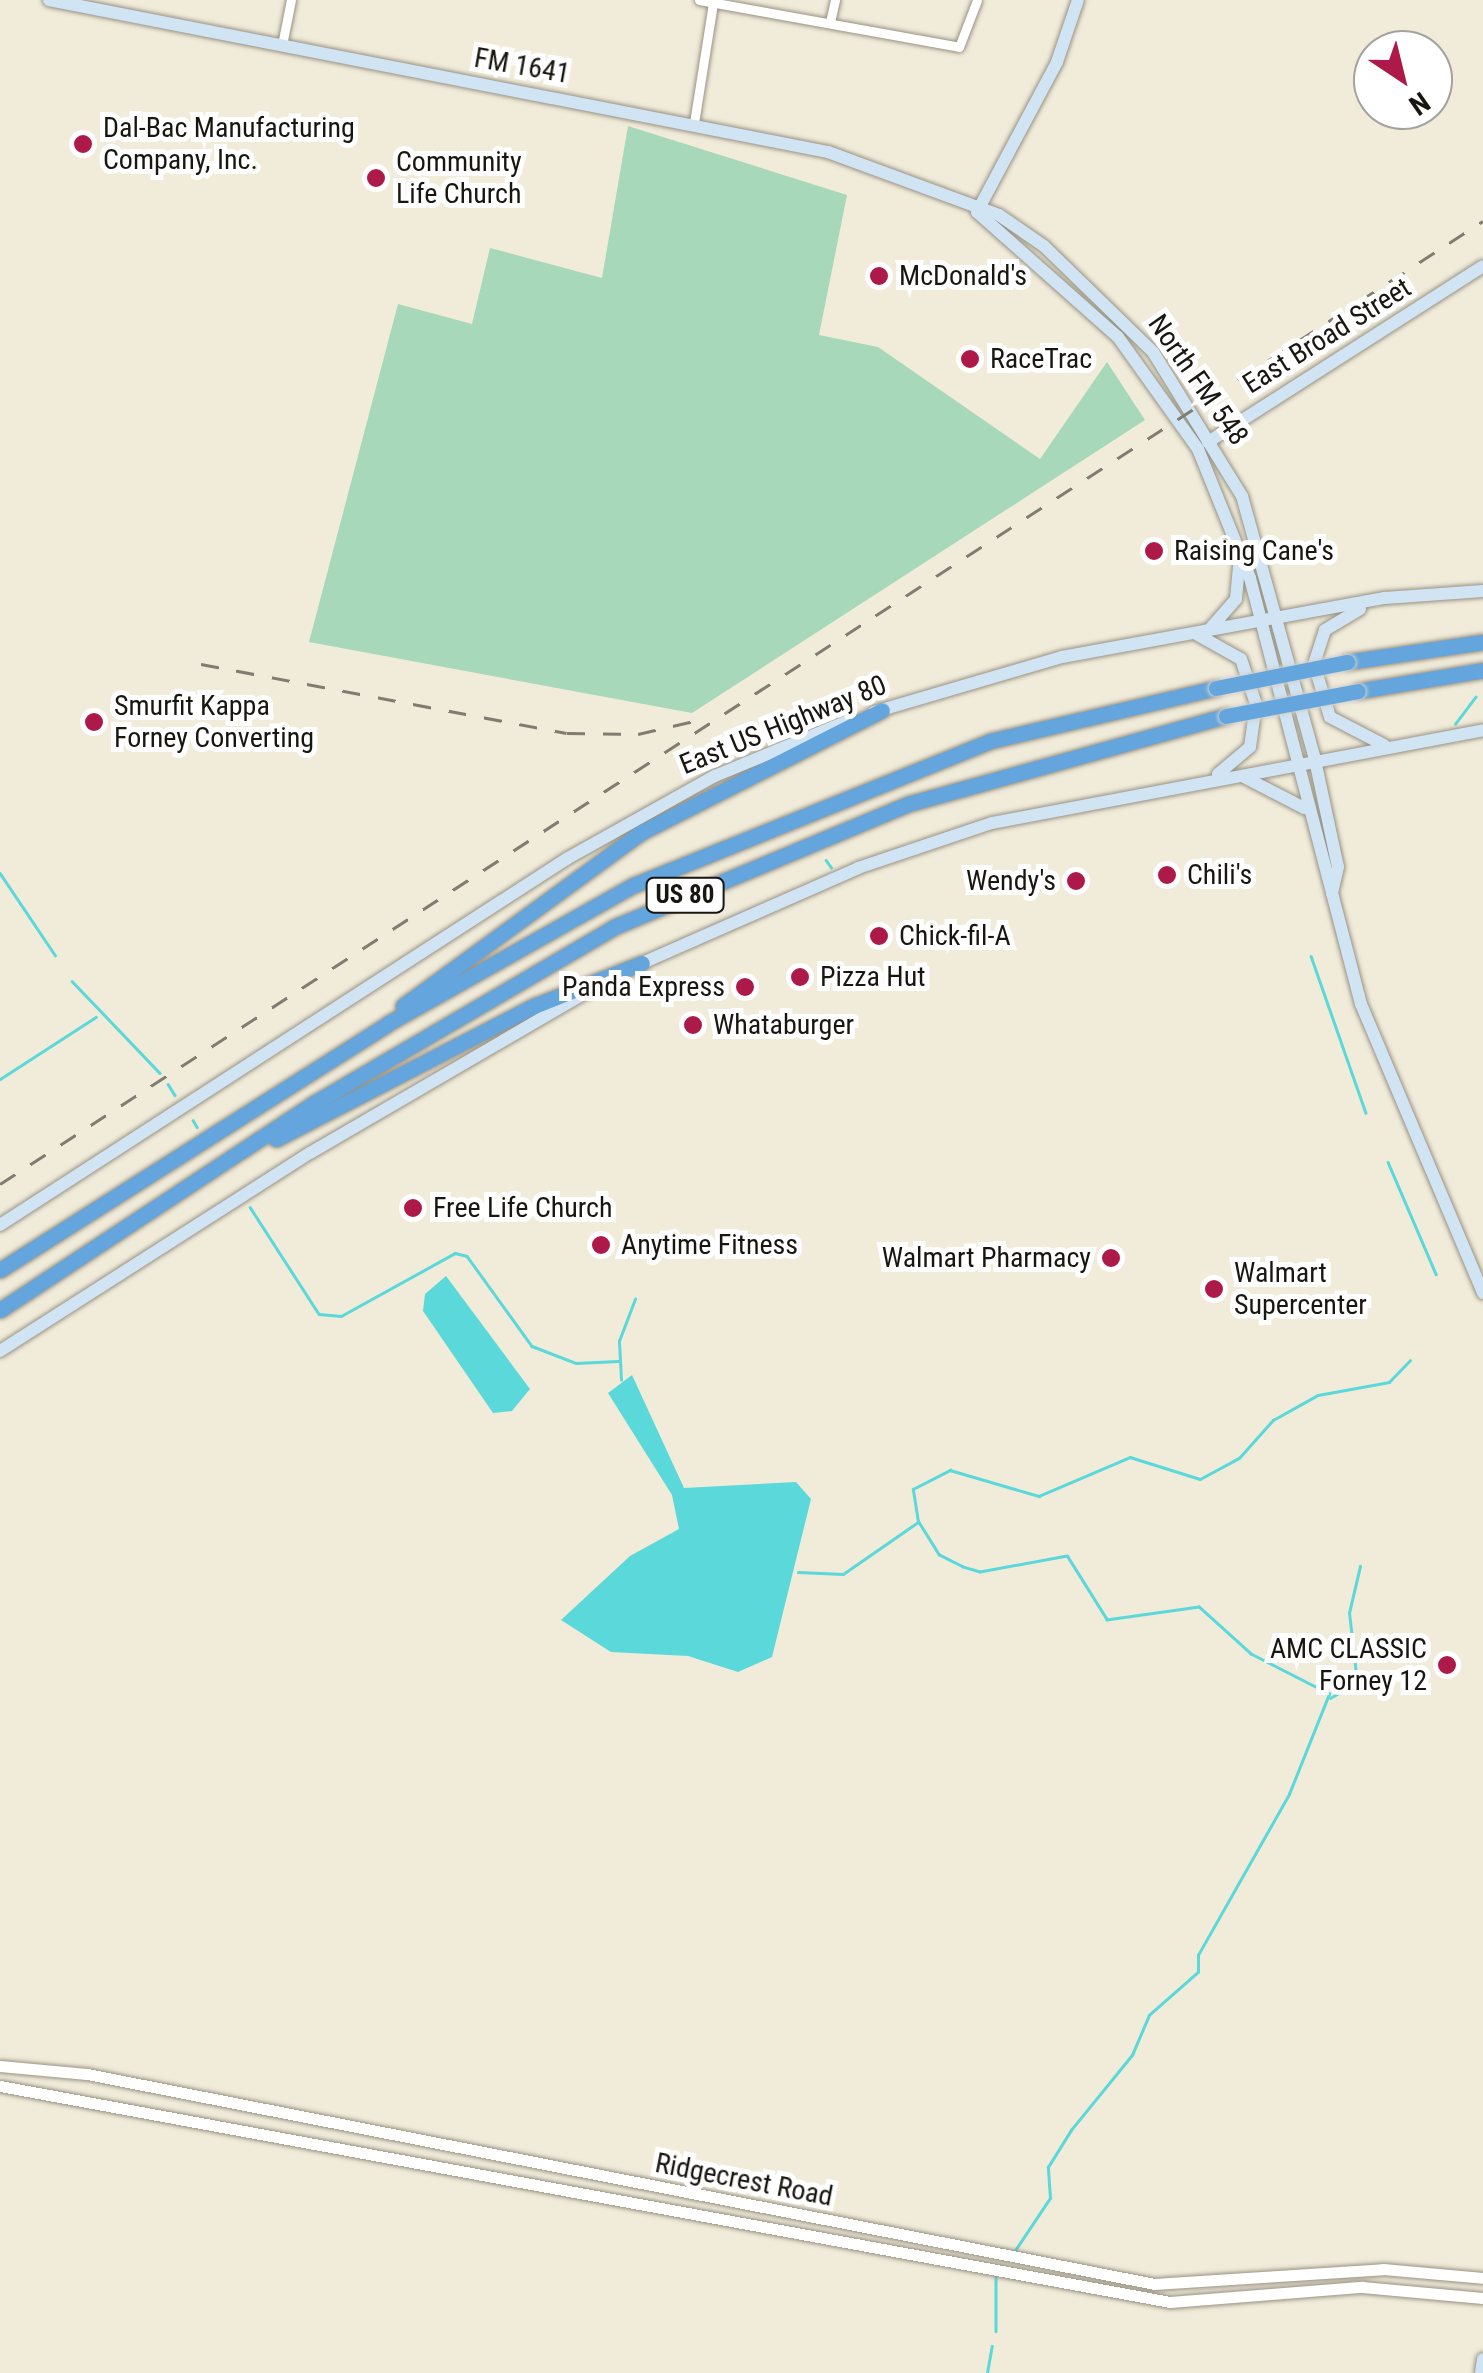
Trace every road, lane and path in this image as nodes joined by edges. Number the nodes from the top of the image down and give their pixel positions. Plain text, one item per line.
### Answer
1 (49, 0) edge
2 (291, 0) edge
3 (699, 0) edge
4 (835, 0) edge
5 (977, 0) edge
6 (1078, 0) edge
7 (713, 3) junction
8 (830, 22) junction
9 (282, 46) junction
10 (694, 123) junction
11 (977, 212) junction
12 (1483, 266) edge
13 (1212, 439) junction
14 (1198, 449) junction
15 (1241, 548) junction
16 (1483, 592) edge
17 (1386, 598) junction
18 (1281, 617) junction
19 (1260, 622) junction
20 (1208, 630) junction
21 (1193, 634) junction
22 (1483, 642) edge
23 (1483, 670) edge
24 (882, 710) junction
25 (1483, 730) edge
26 (1388, 746) junction
27 (1315, 760) junction
28 (1293, 764) junction
29 (1232, 775) junction
30 (1207, 780) junction
31 (1304, 808) junction
32 (1332, 893) junction
33 (642, 962) junction
34 (387, 1024) junction
35 (193, 1184) junction
36 (0, 1225) edge
37 (0, 1270) edge
38 (1483, 1293) edge
39 (0, 1310) edge
40 (0, 1351) edge
41 (0, 2066) edge
42 (0, 2086) edge
43 (1483, 2278) edge
44 (1483, 2298) edge
45 (1483, 2359) edge
46 (1480, 2373) edge

1 - 9 main road, FM 1641 / FM 1641
2 - 9 street
3 - 7 street
4 - 8 street
5 - 8 street
6 - 11 main road
7 - 8 street
7 - 10 street
9 - 10 main road, FM 1641 / FM 1641
10 - 11 main road, FM 1641 / FM 1641
11 - 13 main road, North FM 548
11 - 14 main road, North FM 548
12 - 13 main road, East Broad Street
13 - 14 main road, East Broad Street
13 - 18 main road, North FM 548
14 - 15 main road, North FM 548
15 - 19 main road, North FM 548
15 - 20 main road
16 - 17 main road, East US Highway 80
17 - 18 main road, East US Highway 80
17 - 26 main road
18 - 19 main road, East US Highway 80
18 - 27 main road, North FM 548
19 - 20 main road, East US Highway 80
19 - 28 main road, North FM 548
20 - 21 main road, East US Highway 80
21 - 24 main road, East US Highway 80
21 - 30 main road
22 - 34 highway, US 80, bridge
23 - 35 highway, US 80, bridge
24 - 34 highway
24 - 36 main road, East US Highway 80
25 - 26 main road
26 - 27 main road
27 - 28 main road
27 - 32 main road, North FM 548
28 - 29 main road
28 - 31 main road, North FM 548
29 - 30 main road
29 - 31 main road
30 - 33 main road
31 - 32 main road, North FM 548
32 - 38 main road, North FM 548
33 - 35 highway
33 - 40 main road
34 - 37 highway, US 80
35 - 39 highway, US 80
41 - 43 street, Ridgecrest Road
42 - 44 street, Ridgecrest Road
45 - 46 main road

